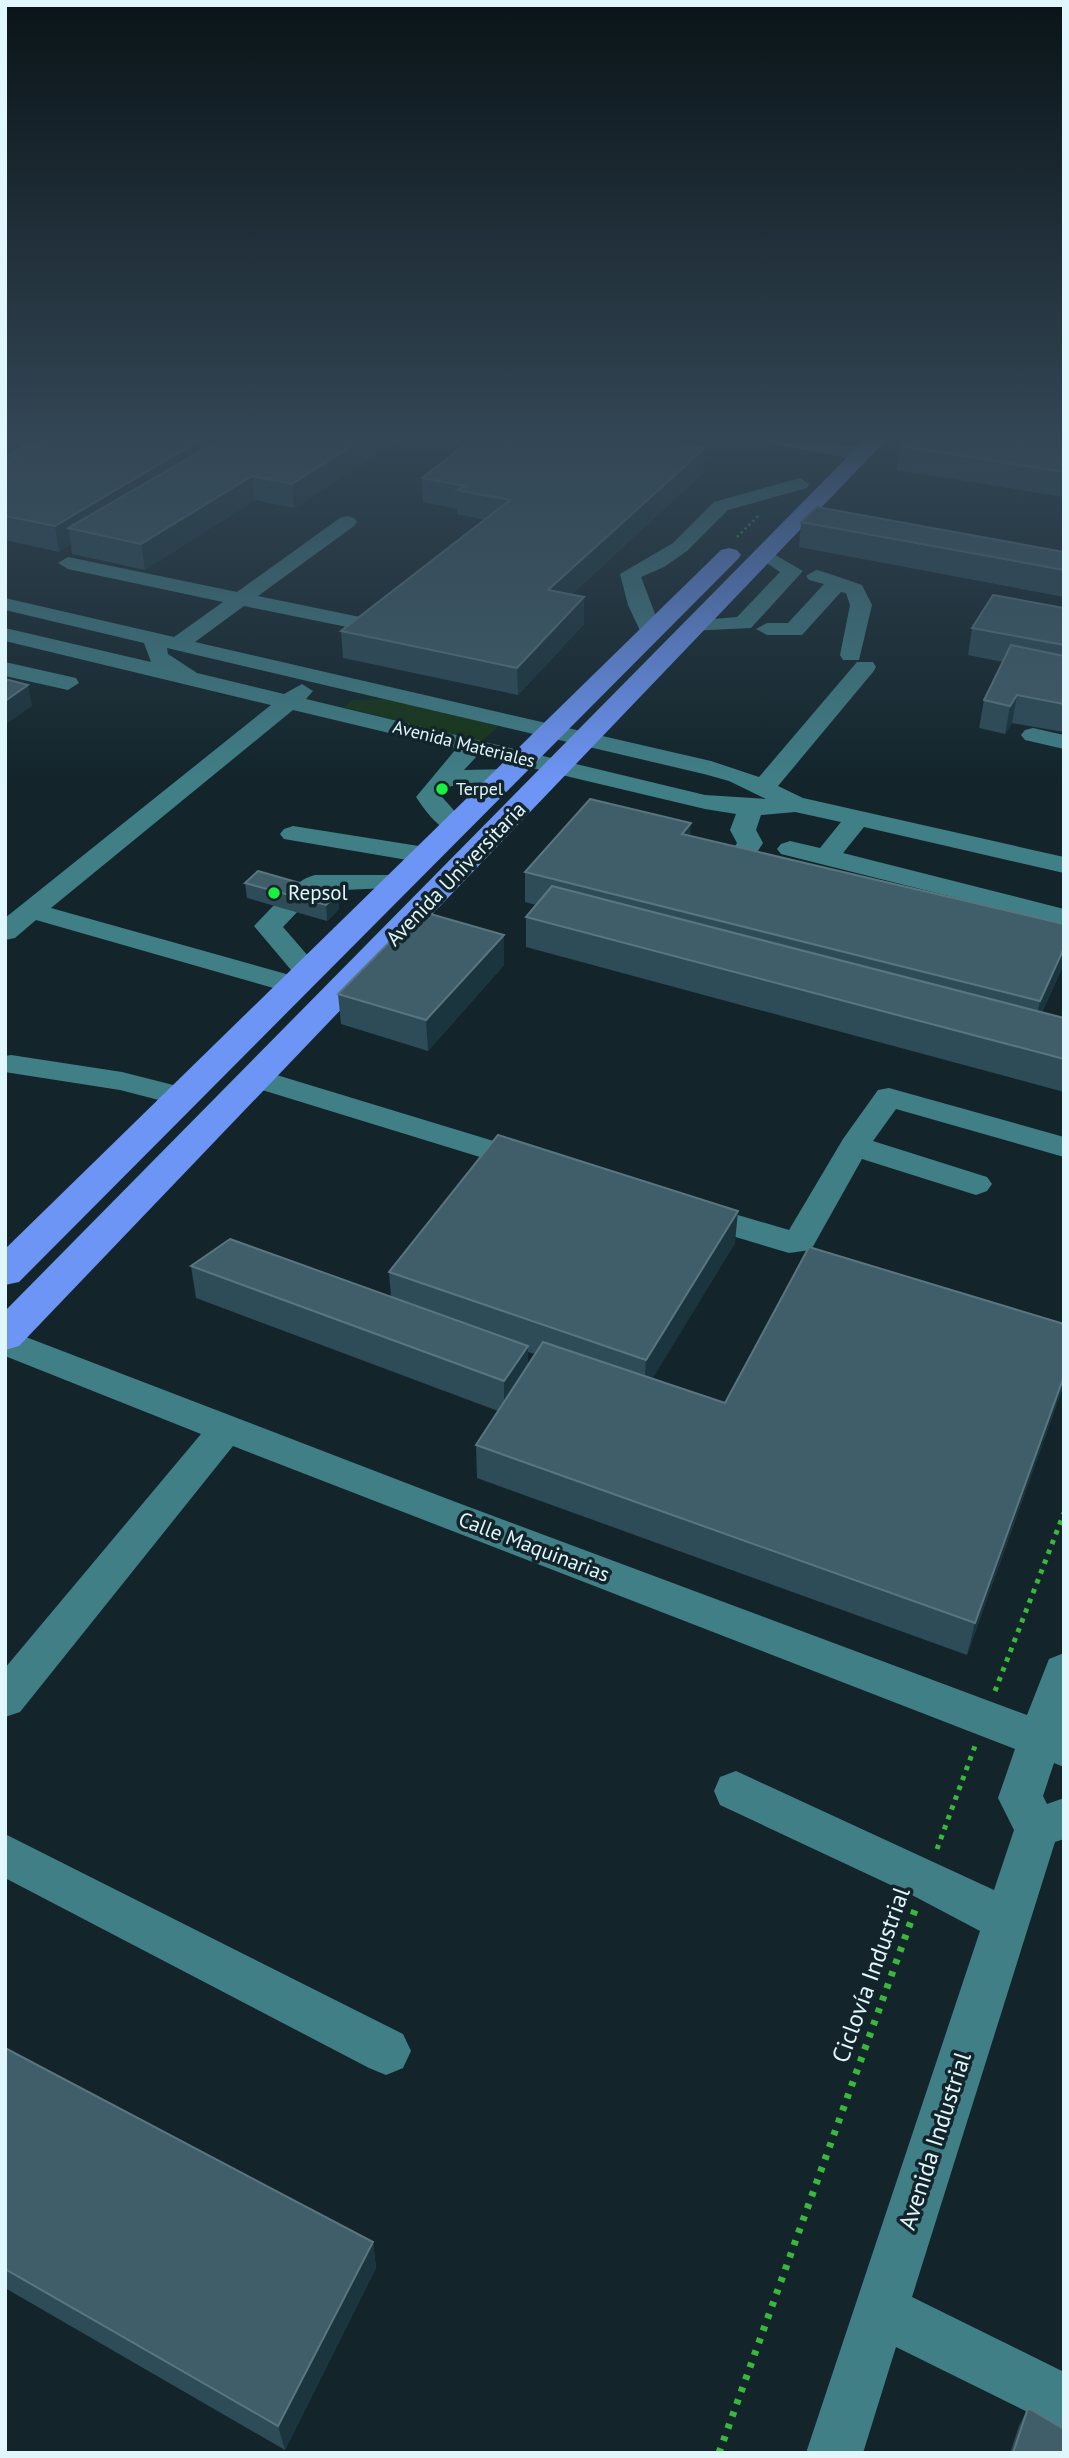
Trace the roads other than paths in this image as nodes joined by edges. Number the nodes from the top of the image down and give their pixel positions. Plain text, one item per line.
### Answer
1 (303, 555) edge
2 (669, 555) edge
3 (729, 555) edge
4 (765, 555) joint
5 (68, 563) dead end
6 (793, 571) junction
7 (826, 580) junction
8 (243, 599) junction
9 (5, 604) edge
10 (352, 622) edge
11 (743, 624) junction
12 (658, 625) junction
13 (696, 626) junction
14 (5, 634) edge
15 (154, 639) junction
16 (32, 640) junction
17 (178, 644) junction
18 (5, 660) edge
19 (5, 669) edge
20 (319, 677) junction
21 (189, 678) junction
22 (68, 684) dead end
23 (289, 701) junction
24 (551, 732) junction
25 (1032, 735) dead end
26 (586, 740) junction
27 (1064, 742) edge
28 (472, 746) junction
29 (515, 766) junction
30 (560, 767) junction
31 (444, 779) junction
32 (758, 798) junction
33 (858, 818) junction
34 (455, 826) junction
35 (293, 834) dead end
36 (790, 849) dead end
37 (425, 855) junction
38 (826, 858) junction
39 (1064, 866) edge
40 (733, 870) edge
41 (400, 881) junction
42 (33, 911) junction
43 (1064, 917) edge
44 (5, 932) edge
45 (301, 978) junction
46 (38, 1041) dead end
47 (8, 1067) edge
48 (253, 1083) junction
49 (194, 1085) junction
50 (854, 1146) junction
51 (1064, 1147) edge
52 (551, 1169) edge
53 (976, 1184) dead end
54 (670, 1205) edge
55 (5, 1272) edge
56 (5, 1336) edge
57 (5, 1342) edge
58 (226, 1429) junction
59 (1064, 1671) edge
60 (5, 1699) edge
61 (1052, 1743) edge
62 (736, 1791) dead end
63 (1050, 1823) edge
64 (5, 1855) edge
65 (1007, 1921) junction
66 (386, 2051) dead end
67 (880, 2310) junction
68 (1063, 2400) edge
69 (834, 2453) edge

1 - 8 street
2 - 12 street
3 - 12 main road, Avenida Universitaria
4 - 6 street
4 - 13 main road, Avenida Universitaria
5 - 8 street
6 - 7 street
6 - 11 street
7 - 11 street
7 - 32 street
8 - 10 street
8 - 17 street
9 - 15 street, Avenida Materiales
11 - 13 street
12 - 13 main road
12 - 24 main road, Avenida Universitaria
13 - 26 main road, Avenida Universitaria
14 - 16 street
15 - 17 street, Avenida Materiales
15 - 21 street, Avenida Materiales
16 - 18 street
16 - 21 street
17 - 20 street, Avenida Materiales
19 - 22 street
20 - 23 street
20 - 24 street, Avenida Materiales
21 - 23 street, Avenida Materiales
23 - 28 street, Avenida Materiales
23 - 42 street
24 - 26 street, Avenida Materiales
24 - 29 main road, Avenida Universitaria
25 - 27 street
26 - 30 main road, Avenida Universitaria
26 - 32 street, Avenida Materiales
28 - 29 street, Avenida Materiales
28 - 31 street
29 - 30 street, Avenida Materiales
29 - 31 street
29 - 34 main road, Avenida Universitaria
30 - 32 street, Avenida Materiales
30 - 48 main road, Avenida Universitaria
31 - 34 street
32 - 33 street, Avenida Materiales
32 - 40 street
33 - 38 street
33 - 39 street, Avenida Materiales
34 - 37 main road, Avenida Universitaria
35 - 37 street
36 - 38 street
37 - 41 main road, Avenida Universitaria
38 - 43 street
41 - 45 main road, Avenida Universitaria
41 - 45 street
42 - 44 street
42 - 45 street
45 - 49 main road, Avenida Universitaria
46 - 47 street
47 - 49 street
48 - 49 main road
48 - 52 street
48 - 56 main road, Avenida Universitaria
49 - 55 main road, Avenida Universitaria
50 - 51 street
50 - 53 street
50 - 54 street
57 - 58 street, Calle Maquinarias
58 - 60 street
58 - 61 street, Calle Maquinarias
59 - 61 street, Avenida Industrial
61 - 63 street, Avenida Industrial
62 - 65 street
63 - 65 street, Avenida Industrial
64 - 66 street
65 - 67 street, Avenida Industrial
67 - 68 street
67 - 69 street, Avenida Industrial

